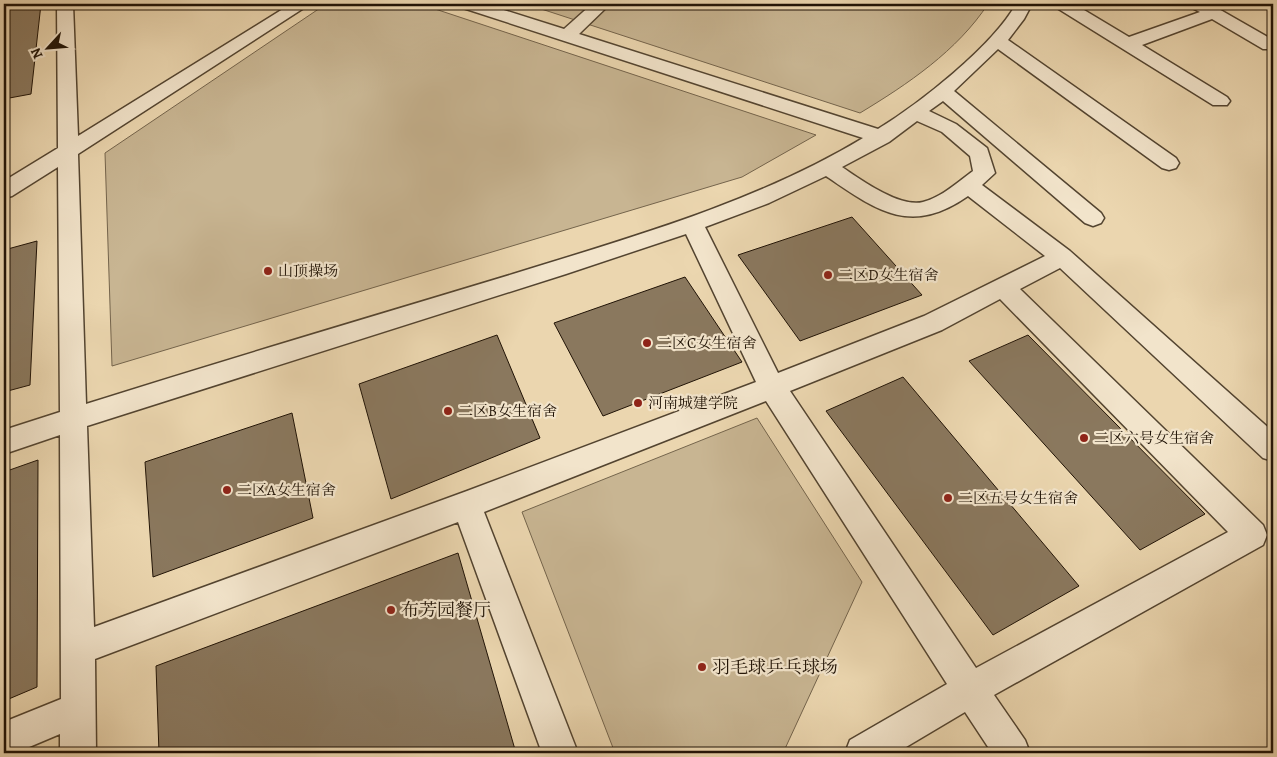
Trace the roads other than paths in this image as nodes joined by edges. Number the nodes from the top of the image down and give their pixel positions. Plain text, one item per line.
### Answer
1 (65, 4) edge
2 (302, 4) edge
3 (469, 4) edge
4 (602, 4) edge
5 (1024, 4) edge
6 (1063, 4) edge
7 (1197, 4) edge
8 (1214, 13) junction
9 (567, 36) junction
10 (997, 40) junction
11 (1128, 44) junction
12 (1269, 45) dead end
13 (944, 92) junction
14 (1220, 101) dead end
15 (916, 113) junction
16 (882, 137) junction
17 (68, 149) junction
18 (1170, 163) dead end
19 (829, 168) junction
20 (968, 185) junction
21 (4, 191) edge
22 (1093, 218) dead end
23 (692, 224) junction
24 (1062, 257) junction
25 (1003, 287) junction
26 (772, 387) junction
27 (72, 420) junction
28 (4, 442) edge
29 (1273, 449) edge
30 (467, 505) junction
31 (78, 649) junction
32 (970, 690) junction
33 (77, 710) junction
34 (4, 740) edge
35 (78, 753) edge
36 (560, 753) edge
37 (863, 753) edge
38 (1012, 753) edge

1 - 17 street
2 - 17 street
3 - 9 street
4 - 9 street
5 - 10 street
6 - 11 street
7 - 8 street
8 - 11 street
8 - 12 street
9 - 16 street
10 - 13 street
10 - 18 street
11 - 14 street
13 - 15 street
13 - 22 street
15 - 16 street
15 - 20 street
16 - 19 street
17 - 21 street
17 - 27 street
19 - 20 street
19 - 23 street
20 - 24 street
23 - 26 street
23 - 27 street
24 - 25 street
24 - 29 street
25 - 26 street
25 - 32 street
26 - 30 street
26 - 32 street
27 - 28 street
27 - 31 street
30 - 31 street
30 - 36 street
31 - 33 street
32 - 37 street
32 - 38 street
33 - 34 street
33 - 35 street

